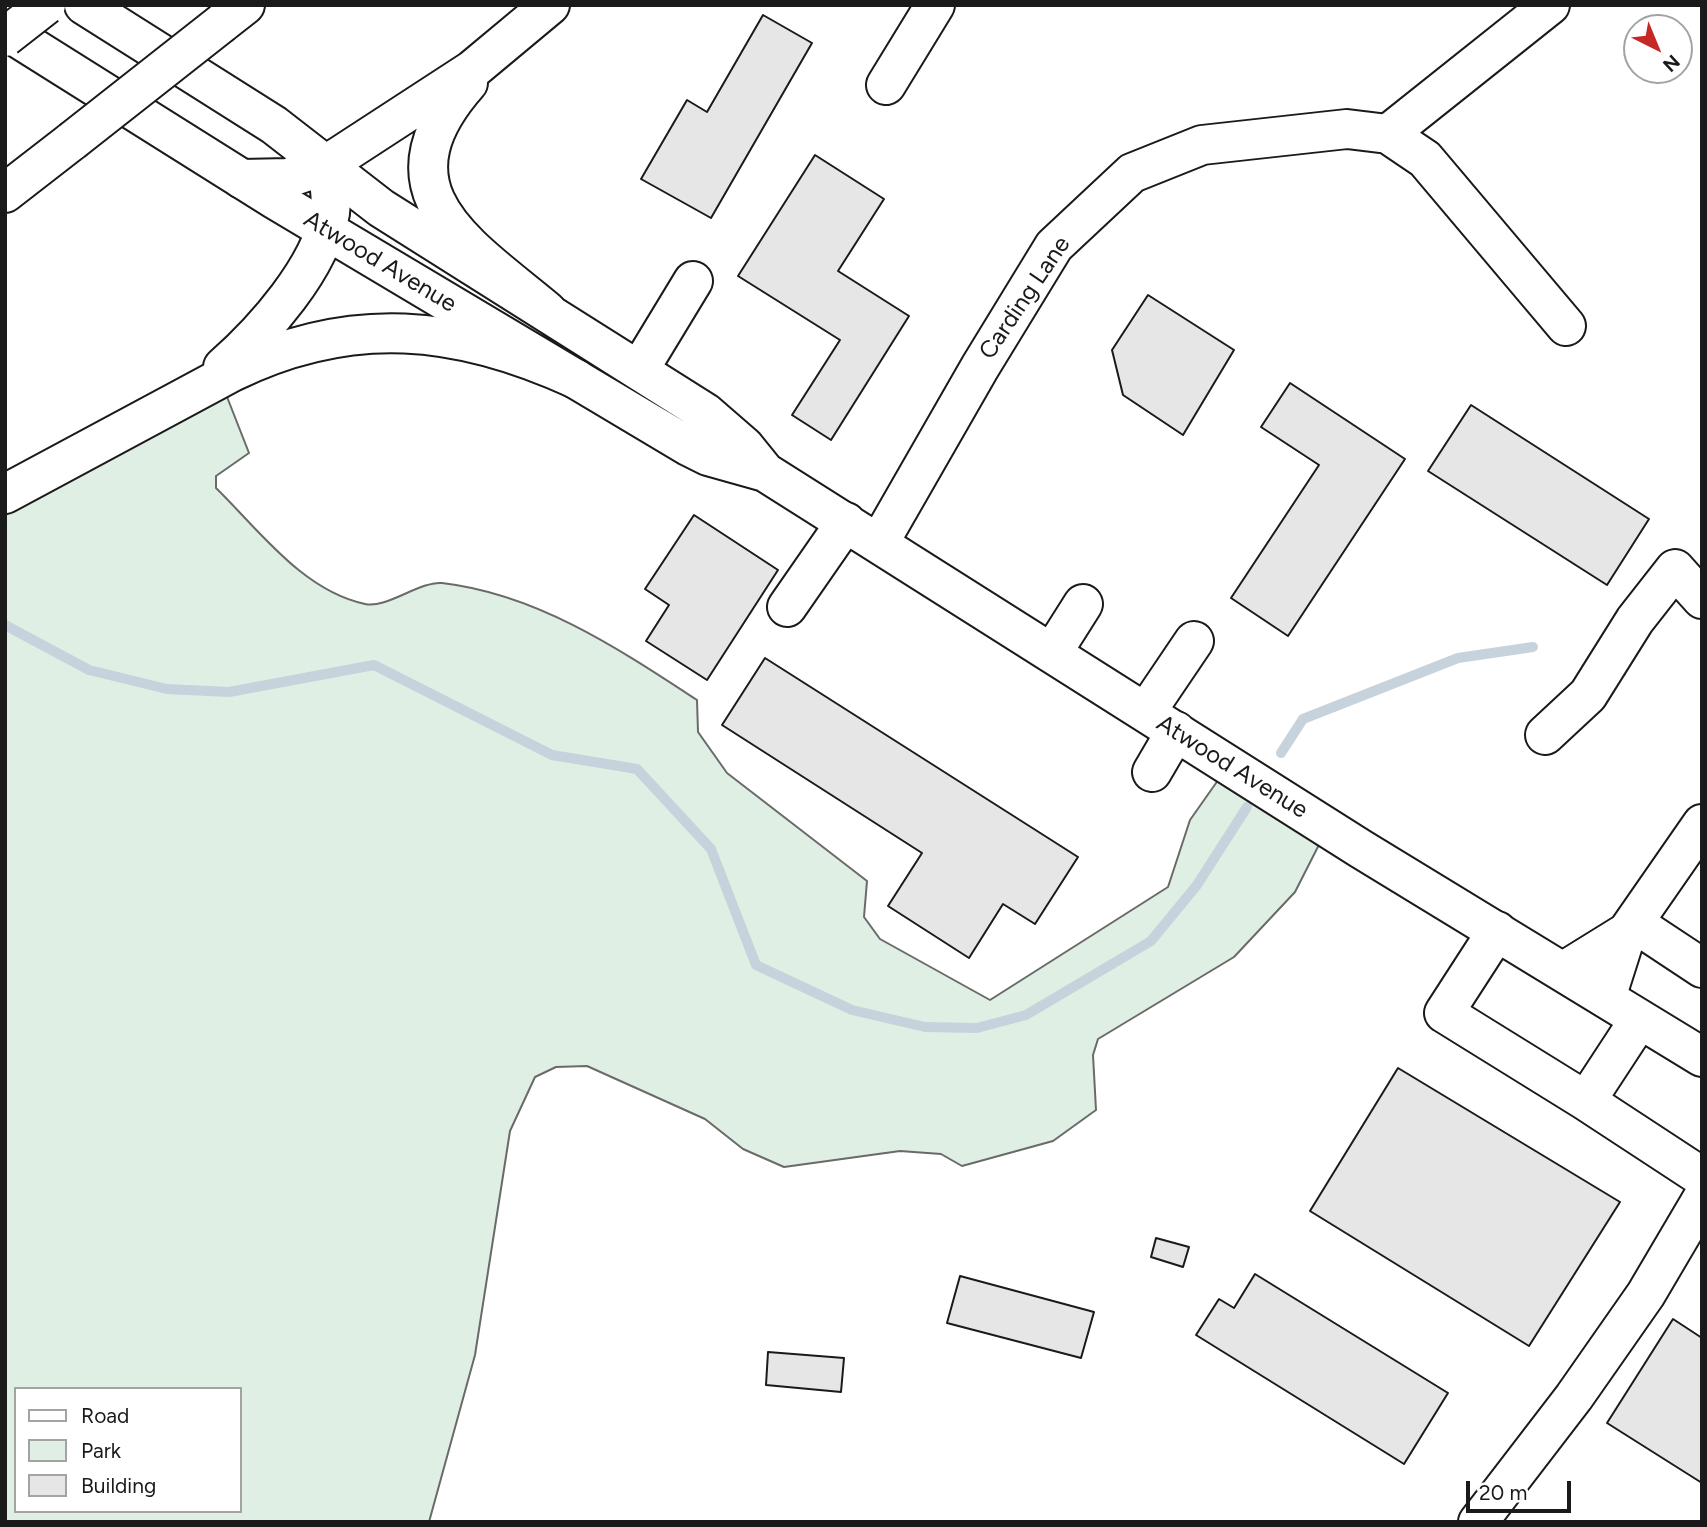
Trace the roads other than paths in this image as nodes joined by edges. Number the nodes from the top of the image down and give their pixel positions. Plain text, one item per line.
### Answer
1 (46, 5) edge
2 (84, 5) edge
3 (550, 5) edge
4 (935, 5) edge
5 (1550, 5) edge
6 (234, 14) edge
7 (5, 30) edge
8 (520, 33) junction
9 (5, 37) edge
10 (886, 85) dead end
11 (1388, 134) junction
12 (326, 164) junction
13 (242, 179) junction
14 (5, 193) edge
15 (325, 230) junction
16 (693, 281) dead end
17 (547, 312) junction
18 (1566, 326) dead end
19 (639, 370) junction
20 (576, 379) junction
21 (150, 416) junction
22 (765, 472) junction
23 (5, 495) edge
24 (846, 522) junction
25 (879, 543) junction
26 (1702, 599) edge
27 (1083, 604) dead end
28 (788, 607) dead end
29 (1194, 641) dead end
30 (1052, 653) junction
31 (1161, 722) junction
32 (1545, 735) dead end
33 (1152, 772) dead end
34 (1702, 824) edge
35 (1630, 928) junction
36 (1497, 931) junction
37 (1702, 968) edge
38 (1564, 971) junction
39 (1606, 998) junction
40 (1639, 1020) junction
41 (1702, 1057) edge
42 (1586, 1101) junction
43 (1702, 1177) edge
44 (1702, 1199) edge
45 (1478, 1522) edge

1 - 9 main road, bridge
2 - 12 main road, Atwood Avenue
3 - 8 main road
4 - 10 main road
5 - 11 main road
6 - 14 main road, bridge
7 - 13 main road, Atwood Avenue
8 - 12 main road
8 - 17 main road
11 - 18 main road, Carding Lane
11 - 25 main road, Carding Lane
12 - 13 main road
12 - 15 main road
12 - 17 main road, Atwood Avenue
13 - 15 main road, Atwood Avenue
15 - 20 main road, Atwood Avenue
15 - 21 main road
16 - 19 main road
17 - 19 main road, Atwood Avenue
19 - 22 main road, Atwood Avenue
20 - 21 main road
20 - 22 main road, Atwood Avenue
21 - 23 main road
22 - 24 main road, Atwood Avenue
24 - 25 main road, Atwood Avenue
24 - 28 main road
25 - 30 main road, Atwood Avenue
26 - 32 main road
27 - 30 main road
29 - 31 main road
30 - 31 main road, Atwood Avenue
31 - 33 main road
31 - 36 main road, Atwood Avenue
34 - 35 main road
35 - 37 main road
35 - 38 main road
35 - 39 main road
36 - 38 main road, Atwood Avenue
36 - 42 main road
38 - 39 main road, Atwood Avenue
39 - 40 main road, Atwood Avenue
40 - 41 main road, Atwood Avenue
40 - 42 main road
42 - 43 main road
44 - 45 main road

